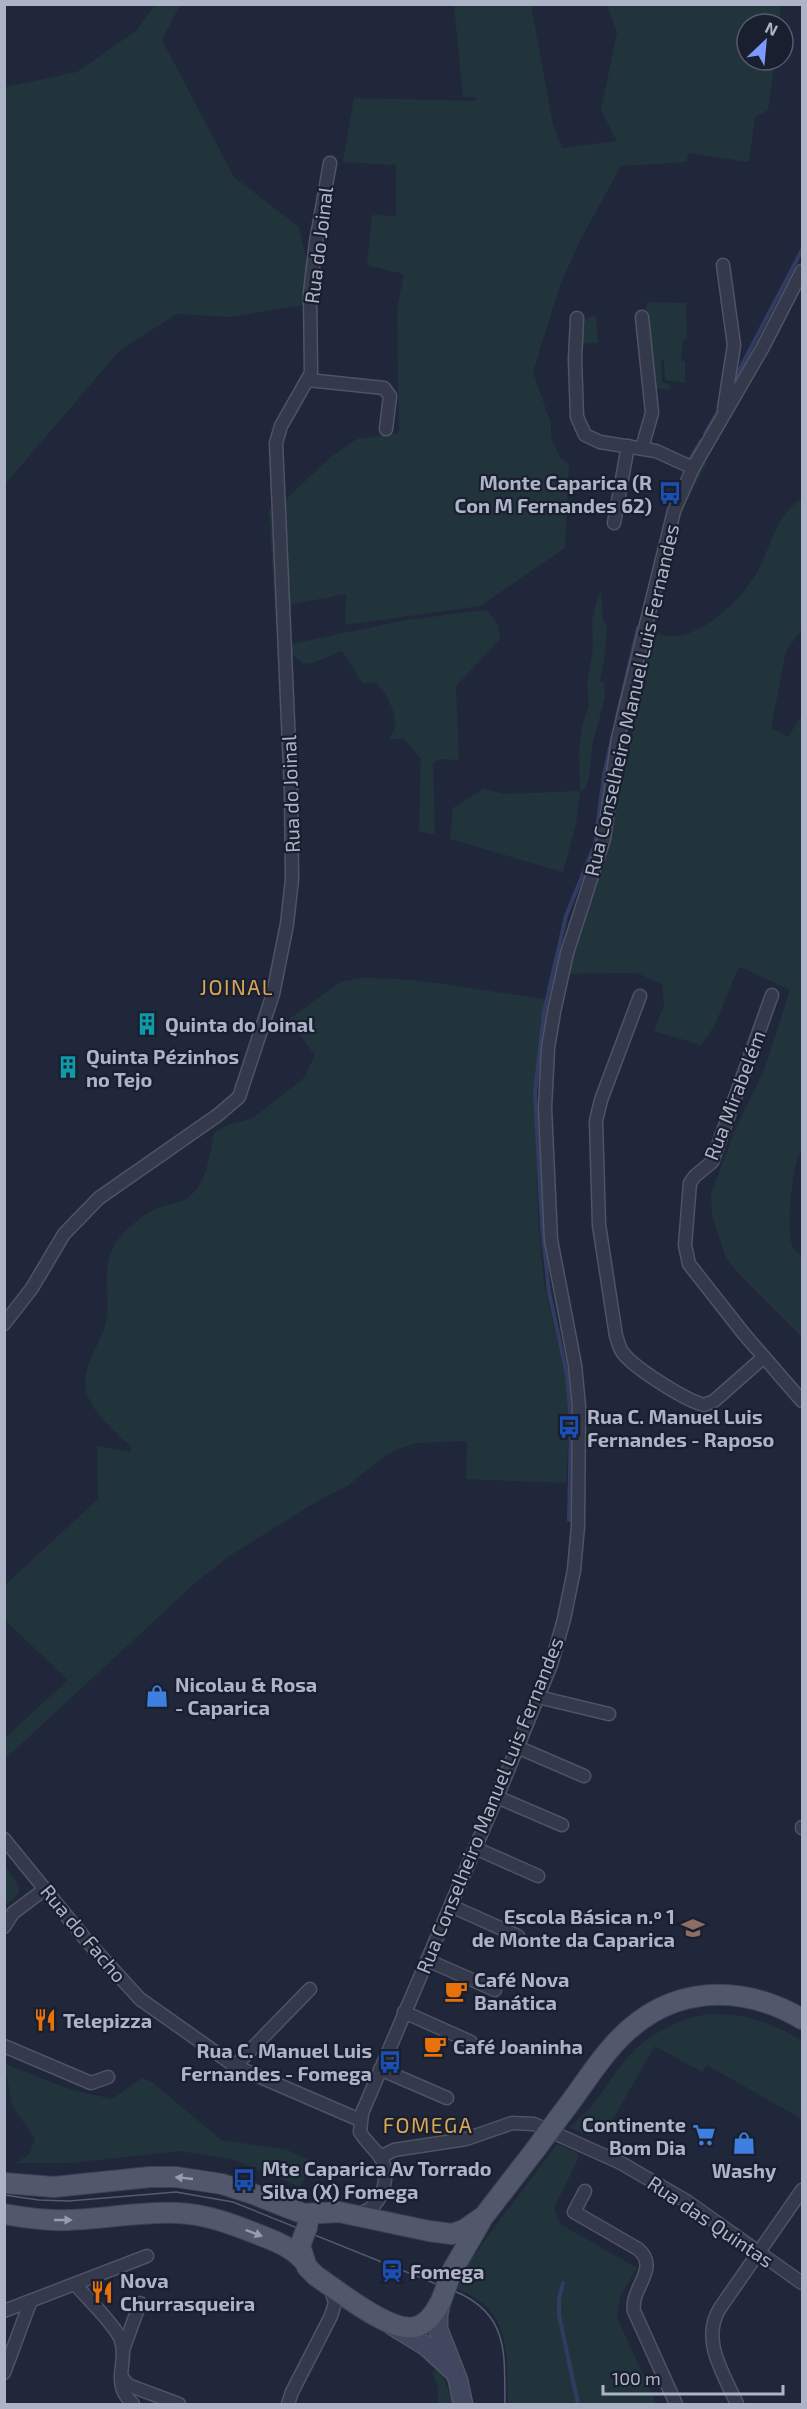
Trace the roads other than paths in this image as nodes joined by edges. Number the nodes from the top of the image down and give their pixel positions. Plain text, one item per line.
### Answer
1 (330, 163) dead end
2 (723, 265) dead end
3 (802, 271) edge
4 (642, 317) dead end
5 (577, 318) dead end
6 (308, 380) junction
7 (724, 415) junction
8 (386, 429) dead end
9 (628, 446) junction
10 (642, 448) junction
11 (693, 468) junction
12 (614, 523) dead end
13 (772, 994) dead end
14 (640, 996) dead end
15 (4, 1324) edge
16 (764, 1357) junction
17 (802, 1401) edge
18 (538, 1697) junction
19 (609, 1714) dead end
20 (518, 1747) junction
21 (584, 1776) dead end
22 (497, 1797) junction
23 (562, 1825) dead end
24 (4, 1839) edge
25 (475, 1848) junction
26 (538, 1876) dead end
27 (45, 1889) junction
28 (451, 1906) junction
29 (4, 1927) edge
30 (518, 1936) dead end
31 (427, 1960) junction
32 (310, 1989) dead end
33 (495, 1990) dead end
34 (404, 2012) junction
35 (802, 2019) edge
36 (471, 2042) dead end
37 (4, 2046) edge
38 (235, 2066) junction
39 (380, 2069) junction
40 (108, 2077) dead end
41 (447, 2098) dead end
42 (360, 2120) junction
43 (380, 2157) junction
44 (4, 2183) edge
45 (383, 2189) junction
46 (802, 2190) edge
47 (585, 2191) dead end
48 (4, 2214) edge
49 (354, 2215) junction
50 (484, 2216) junction
51 (398, 2224) junction
52 (429, 2231) junction
53 (309, 2236) junction
54 (759, 2252) junction
55 (147, 2256) dead end
56 (452, 2271) junction
57 (802, 2283) edge
58 (75, 2284) junction
59 (329, 2284) junction
60 (441, 2301) junction
61 (357, 2302) junction
62 (30, 2303) junction
63 (140, 2303) dead end
64 (4, 2311) edge
65 (331, 2316) junction
66 (389, 2323) junction
67 (122, 2352) junction
68 (4, 2373) edge
69 (455, 2373) junction
70 (121, 2376) junction
71 (133, 2404) edge
72 (179, 2404) edge
73 (288, 2404) edge
74 (464, 2404) edge
75 (676, 2404) edge
76 (737, 2404) edge

1 - 6 street, Rua do Joinal
2 - 7 street
3 - 7 street, Rua Conselheiro Manuel Luis Fernandes
4 - 10 street
5 - 9 street
6 - 8 street
6 - 15 street, Rua do Joinal
7 - 11 street, Rua Conselheiro Manuel Luis Fernandes
9 - 10 street
9 - 12 street
10 - 11 street
11 - 18 street, Rua Conselheiro Manuel Luis Fernandes
13 - 16 street, Rua Mirabelém
14 - 16 street
16 - 17 street, Rua Mirabelém
18 - 19 street
18 - 20 street, Rua Conselheiro Manuel Luis Fernandes
20 - 21 street
20 - 22 street, Rua Conselheiro Manuel Luis Fernandes
22 - 23 street
22 - 25 street, Rua Conselheiro Manuel Luis Fernandes
24 - 27 street, Rua do Facho
25 - 26 street
25 - 28 street, Rua Conselheiro Manuel Luis Fernandes
27 - 29 street
27 - 38 street, Rua do Facho
28 - 30 street
28 - 31 street, Rua Conselheiro Manuel Luis Fernandes
31 - 33 street
31 - 34 street, Rua Conselheiro Manuel Luis Fernandes
32 - 38 street
34 - 36 street
34 - 39 street, Rua Conselheiro Manuel Luis Fernandes
35 - 50 main road, bridge
37 - 40 street
38 - 42 street, Rua do Facho
39 - 41 street
39 - 42 street, Rua Conselheiro Manuel Luis Fernandes
42 - 43 street
43 - 45 street
43 - 54 street, Rua das Quintas
53 -> 44 main road
45 - 49 street
45 - 51 street
46 - 54 street
47 - 75 street
48 -> 53 main road
49 - 51 main road
49 - 53 main road
50 - 52 main road
50 - 56 main road
51 - 52 main road
52 - 56 main road
53 - 59 main road
54 - 57 street, Rua das Quintas
54 - 76 street
55 - 58 street
56 - 60 main road, bridge
58 - 62 street
58 - 67 street
59 - 61 main road
59 - 65 street
60 - 66 main road
60 - 69 main road
61 - 65 street
61 - 66 main road
62 - 64 street
62 - 68 street
63 - 67 street
65 - 73 street
66 - 69 main road
67 - 70 street
69 - 74 main road
70 - 71 street
70 - 72 street

